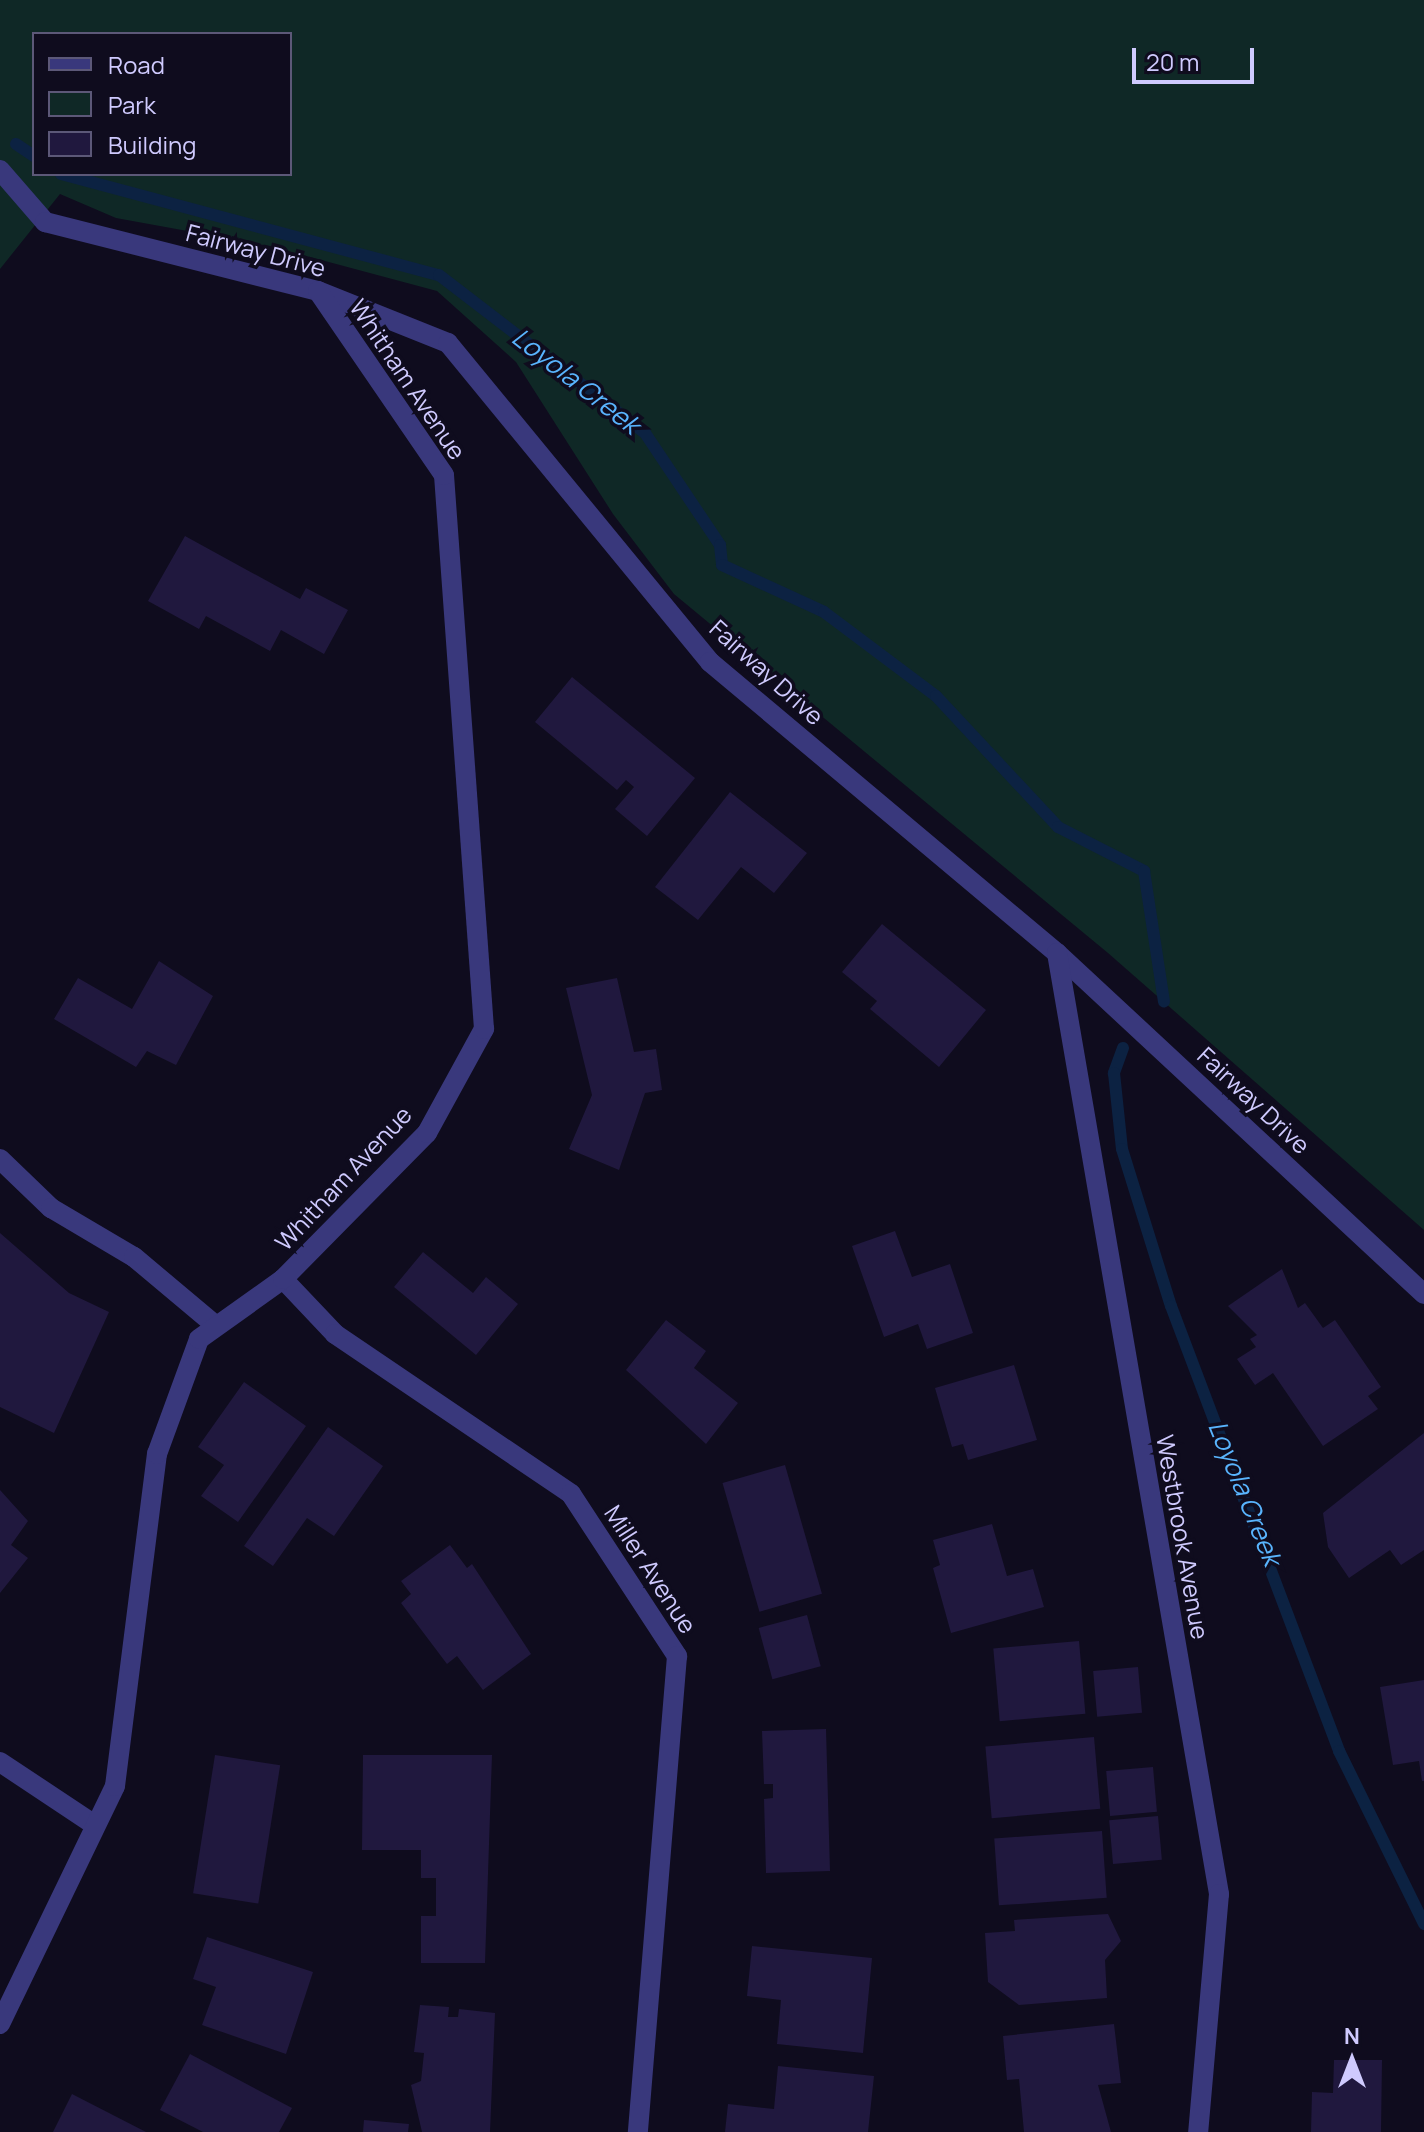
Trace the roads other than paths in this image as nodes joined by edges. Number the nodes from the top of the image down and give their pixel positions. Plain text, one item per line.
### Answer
1 (0, 170) edge
2 (318, 291) junction
3 (1057, 953) junction
4 (0, 1159) edge
5 (283, 1279) junction
6 (1424, 1294) edge
7 (215, 1325) junction
8 (0, 1762) edge
9 (95, 1825) junction
10 (0, 2024) edge
11 (638, 2132) edge
12 (1198, 2132) edge

1 - 2 street, Fairway Drive
2 - 3 street, Fairway Drive
2 - 5 street, Whitham Avenue
3 - 6 street, Fairway Drive
3 - 12 street, Westbrook Avenue
4 - 7 street
5 - 7 street, Whitham Avenue
5 - 11 street, Miller Avenue
7 - 9 street, Whitham Avenue
8 - 9 street
9 - 10 street, Whitham Avenue

